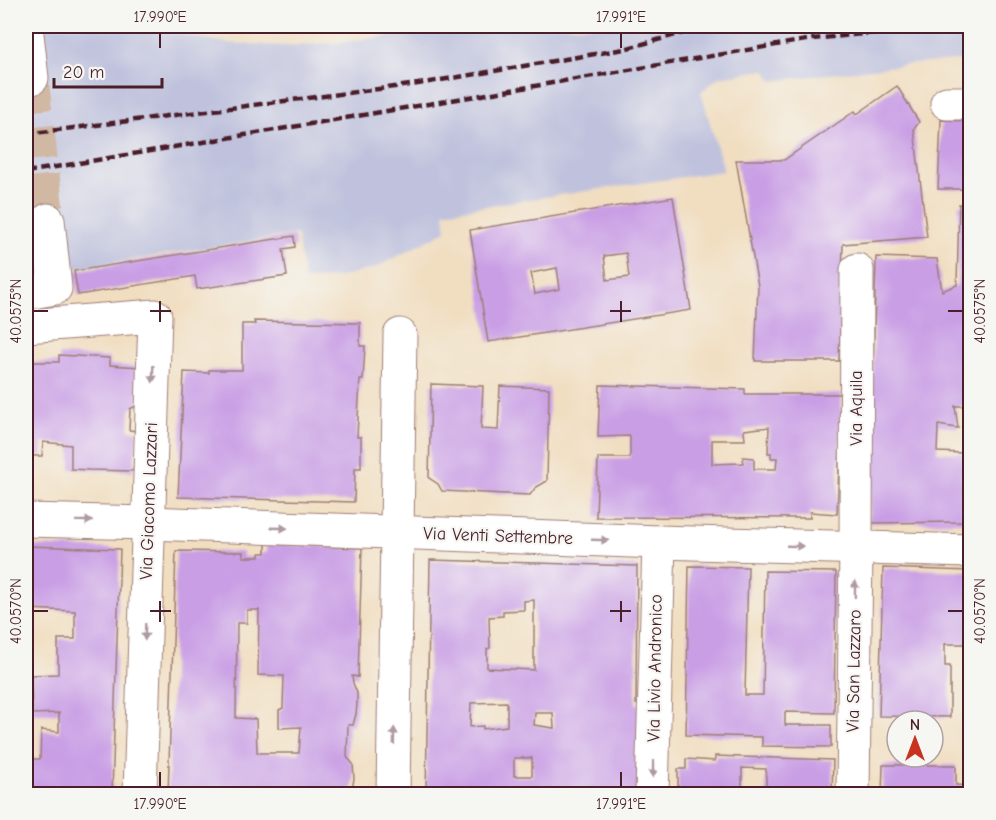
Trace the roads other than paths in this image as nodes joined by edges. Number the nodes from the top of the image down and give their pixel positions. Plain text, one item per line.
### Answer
1 (27, 26) edge
2 (32, 78) dead end
3 (48, 220) tunnel mouth
4 (857, 270) dead end
5 (40, 291) edge
6 (26, 326) edge
7 (400, 335) dead end
8 (26, 520) edge
9 (148, 523) junction
10 (398, 532) junction
11 (659, 542) junction
12 (856, 547) junction
13 (970, 551) edge
14 (140, 795) edge
15 (393, 795) edge
16 (652, 795) edge
17 (853, 795) edge

1 - 2 street
3 - 5 street
4 - 12 street, Via Aquila
6 -> 9 street, Via Giacomo Lazzari
7 - 10 street
8 -> 9 street, Via Venti Settembre
9 -> 10 street, Via Venti Settembre
9 -> 14 street, Via Giacomo Lazzari
10 -> 11 street, Via Venti Settembre
15 -> 10 street
11 -> 12 street, Via Venti Settembre
11 -> 16 street, Via Livio Andronico
12 - 13 street, Via Venti Settembre
17 -> 12 street, Via San Lazzaro

